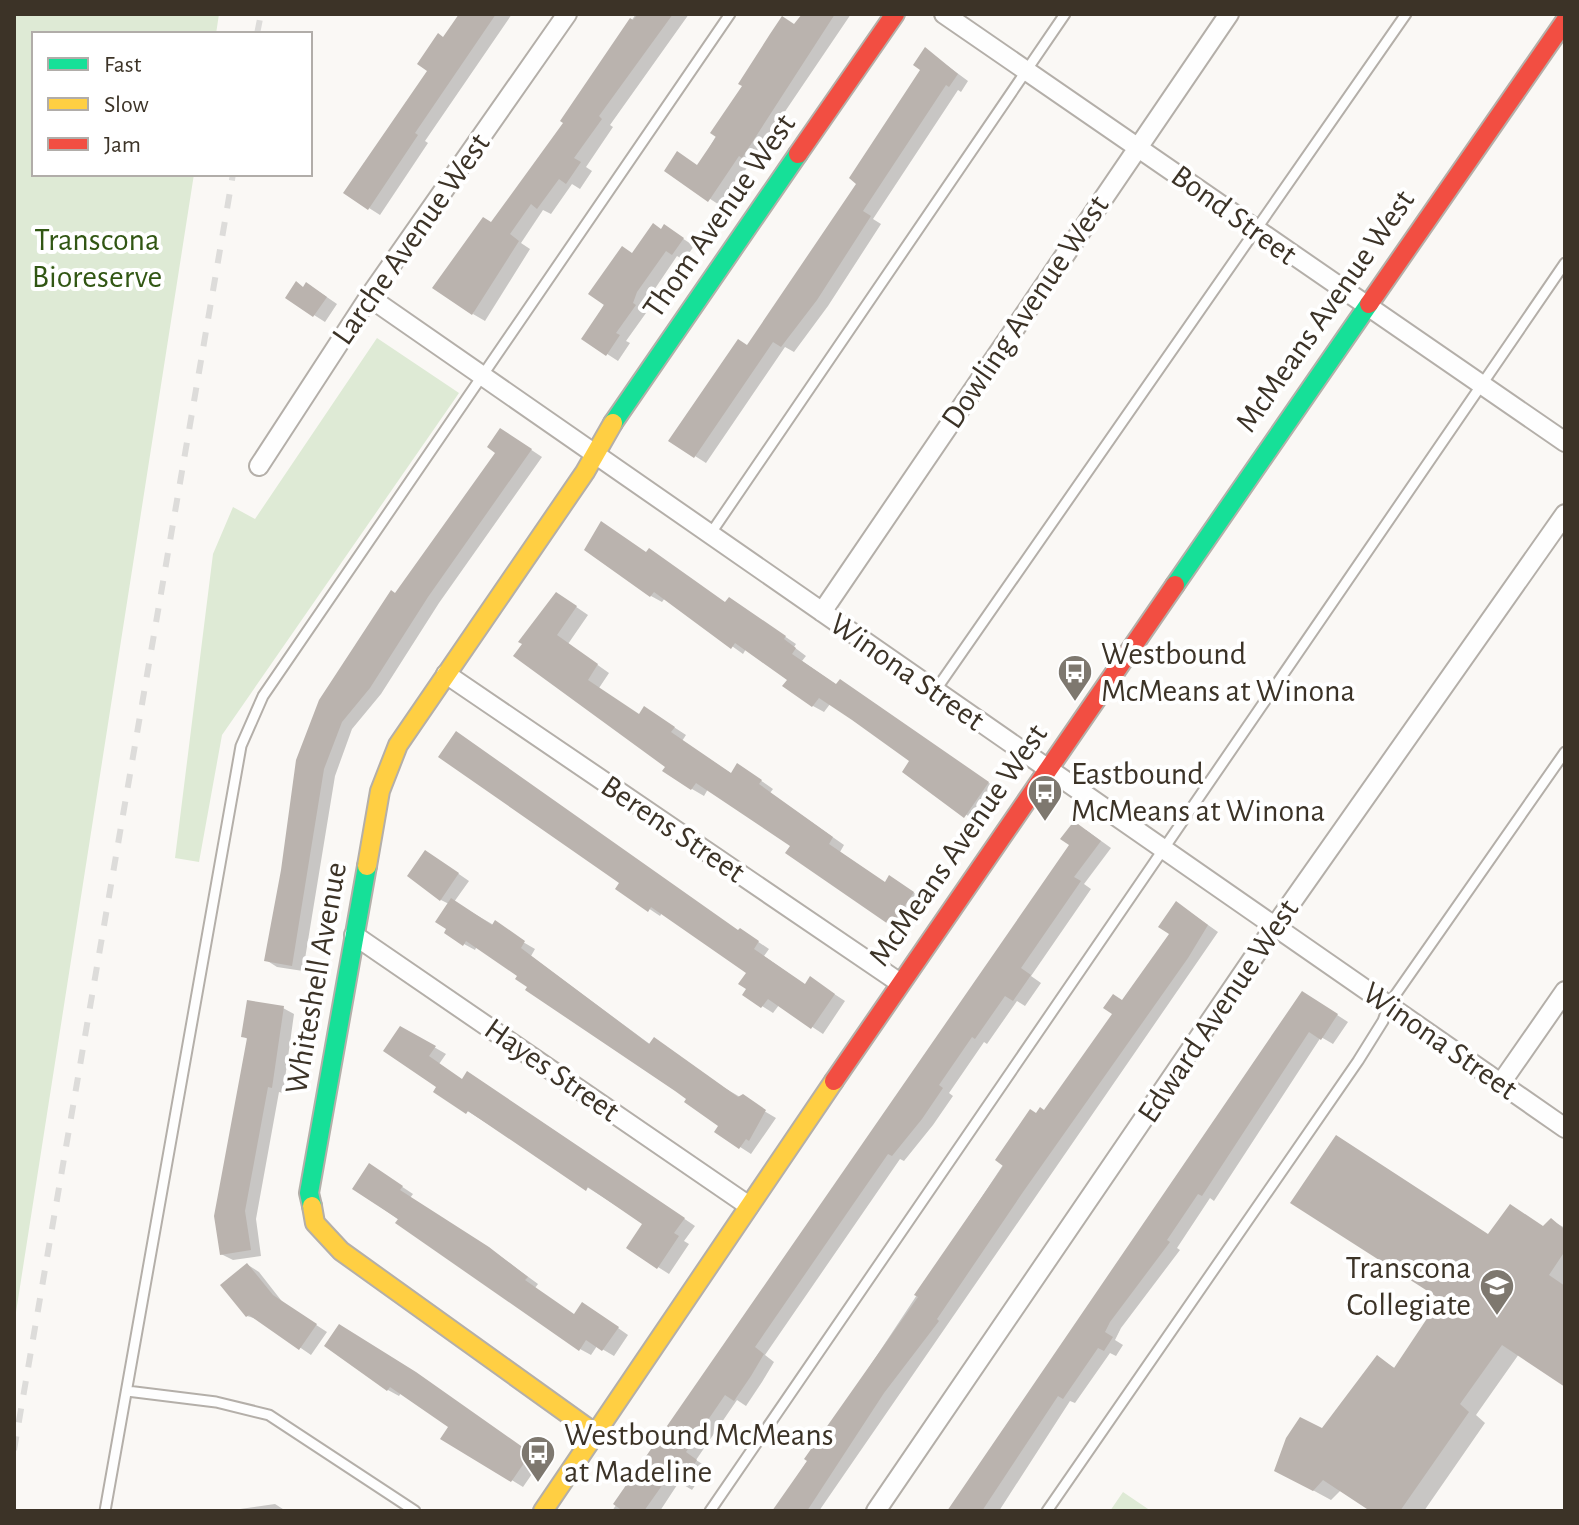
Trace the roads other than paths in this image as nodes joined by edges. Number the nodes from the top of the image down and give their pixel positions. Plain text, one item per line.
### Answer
1 (567, 14) edge
2 (730, 14) edge
3 (895, 14) edge
4 (944, 14) edge
5 (1065, 14) edge
6 (1229, 14) edge
7 (1406, 14) edge
8 (1565, 21) edge
9 (1025, 70) junction
10 (1138, 146) junction
11 (1255, 231) junction
12 (1565, 263) edge
13 (369, 297) junction
14 (1364, 306) junction
15 (483, 377) junction
16 (1480, 385) junction
17 (1565, 442) edge
18 (596, 454) junction
19 (259, 466) dead end
20 (1565, 514) edge
21 (711, 533) junction
22 (822, 612) junction
23 (446, 674) junction
24 (934, 691) junction
25 (1565, 752) edge
26 (1047, 770) junction
27 (1162, 850) junction
28 (1275, 926) junction
29 (354, 935) junction
30 (900, 983) junction
31 (1565, 991) edge
32 (1389, 1004) junction
33 (1501, 1083) junction
34 (1565, 1128) edge
35 (749, 1206) junction
36 (127, 1391) junction
37 (596, 1434) junction
38 (105, 1511) edge
39 (415, 1511) edge
40 (543, 1511) edge
41 (710, 1511) edge
42 (876, 1511) edge
43 (1047, 1511) edge

1 - 13 street, Larche Avenue West
2 - 15 lane
3 - 18 street, Thom Avenue West
4 - 9 street, Bond Street
5 - 9 lane
6 - 10 street, Dowling Avenue West
7 - 11 lane
8 - 14 street, McMeans Avenue West
9 - 10 street, Bond Street
9 - 21 lane
10 - 11 street, Bond Street
10 - 22 street, Dowling Avenue West
11 - 14 street, Bond Street
11 - 24 lane
12 - 16 lane
13 - 15 street, Winona Street
13 - 19 street, Larche Avenue West
14 - 16 street, Bond Street
14 - 26 street, McMeans Avenue West
15 - 18 street, Winona Street
15 - 36 lane
16 - 17 street, Bond Street
16 - 27 lane
18 - 21 street, Winona Street
18 - 23 street, Whiteshell Avenue
20 - 28 street, Edward Avenue West
21 - 22 street, Winona Street
22 - 24 street, Winona Street
23 - 29 street, Whiteshell Avenue
23 - 30 street, Berens Street
24 - 26 street, Winona Street
25 - 32 lane
26 - 27 street, Winona Street
26 - 30 street, McMeans Avenue West
27 - 28 street, Winona Street
27 - 41 lane
28 - 32 street, Winona Street
28 - 42 street, Edward Avenue West
29 - 35 street, Hayes Street
29 - 37 street, Whiteshell Avenue
30 - 35 street, McMeans Avenue West
31 - 33 street
32 - 33 street, Winona Street
32 - 43 lane
33 - 34 street, Winona Street
35 - 37 street, McMeans Avenue West
36 - 38 lane
36 - 39 lane
37 - 40 street, McMeans Avenue West

